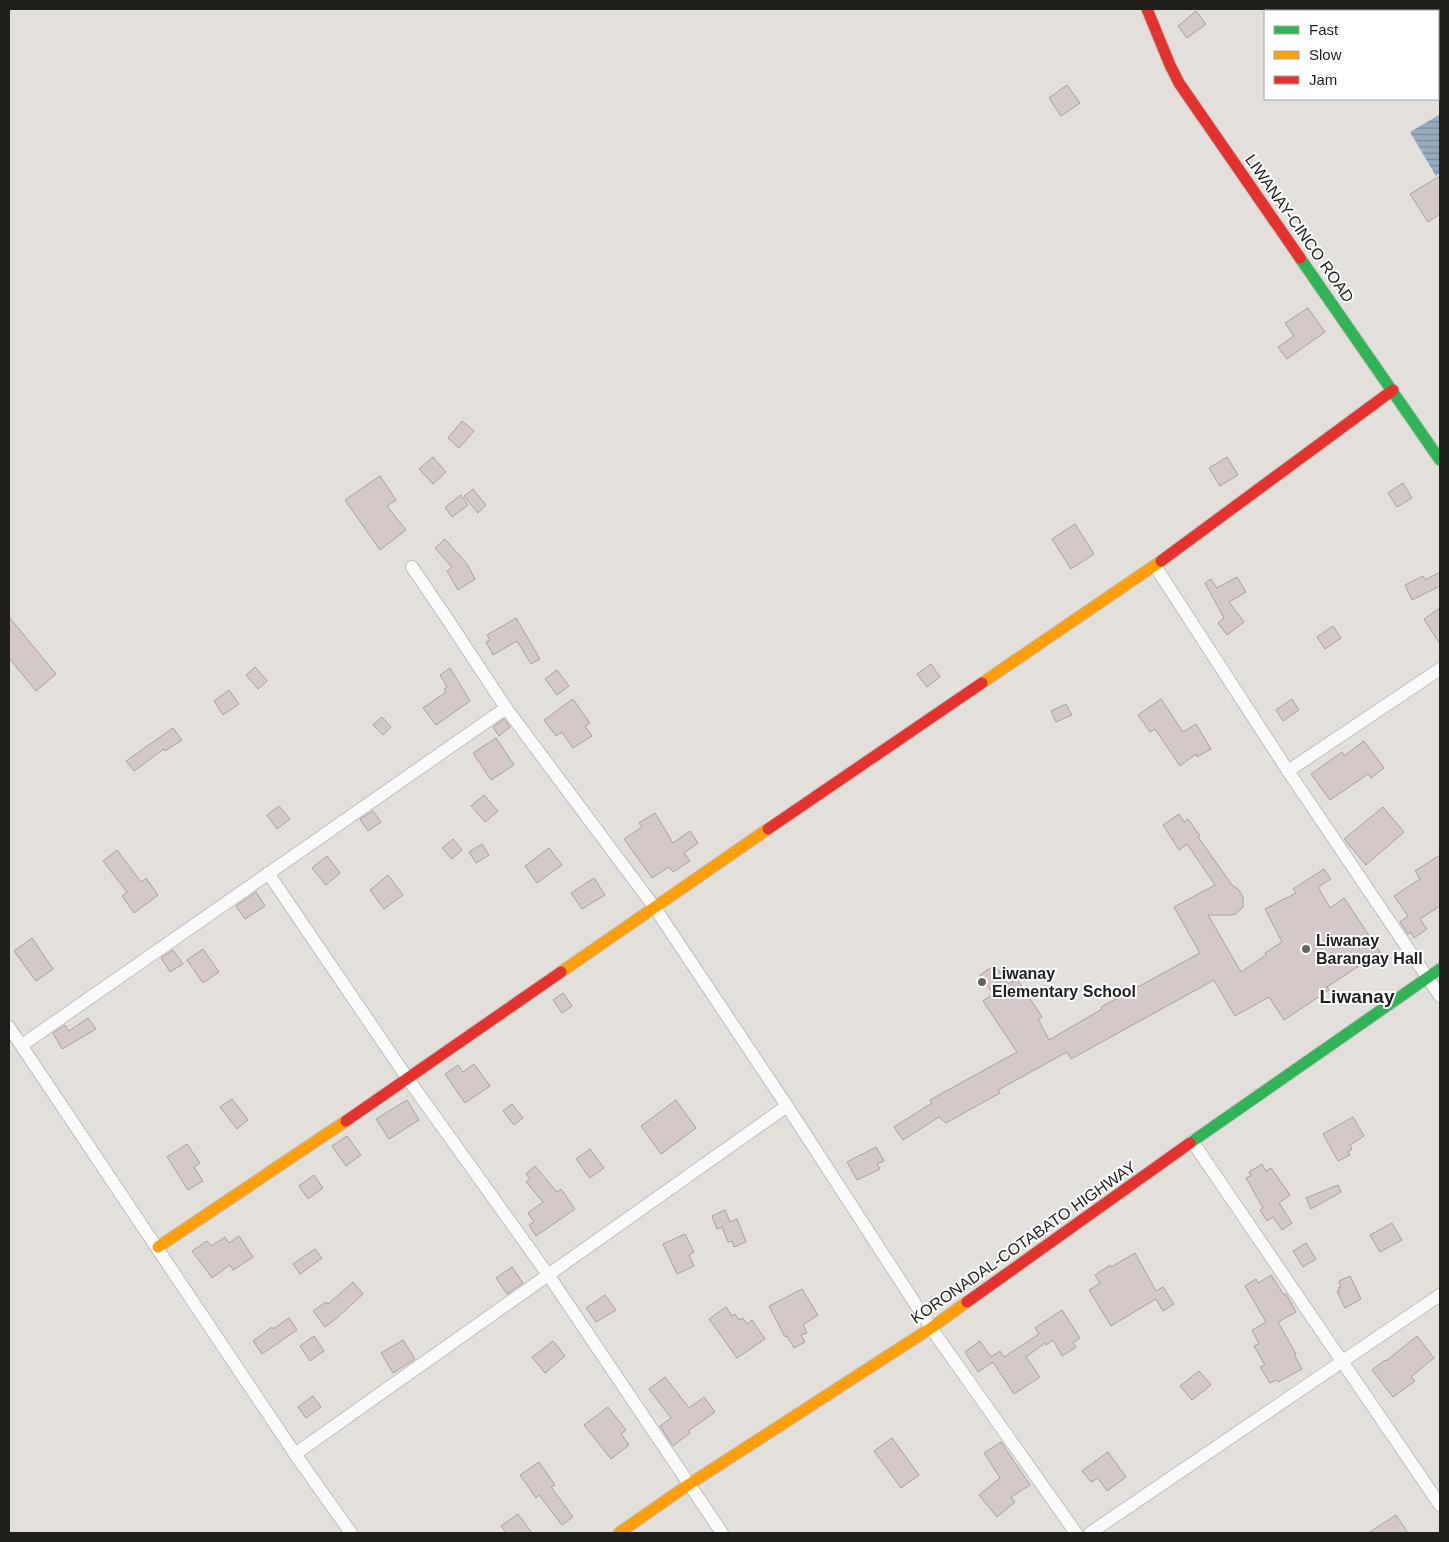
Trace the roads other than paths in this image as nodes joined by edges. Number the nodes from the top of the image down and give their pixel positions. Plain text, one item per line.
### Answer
1 (1146, 9) edge
2 (1393, 390) junction
3 (1440, 460) edge
4 (1154, 566) junction
5 (412, 568) dead end
6 (1440, 669) edge
7 (506, 708) junction
8 (1288, 771) junction
9 (268, 874) junction
10 (655, 908) junction
11 (1440, 969) edge
12 (1427, 978) junction
13 (1440, 996) edge
14 (9, 1027) edge
15 (22, 1045) junction
16 (408, 1079) junction
17 (787, 1106) junction
18 (1192, 1141) junction
19 (158, 1247) junction
20 (549, 1276) junction
21 (1440, 1295) edge
22 (931, 1328) junction
23 (1341, 1361) junction
24 (295, 1454) junction
25 (688, 1485) junction
26 (1440, 1506) edge
27 (351, 1533) edge
28 (619, 1533) edge
29 (722, 1533) edge
30 (1076, 1533) edge
31 (1090, 1533) edge

1 - 2 main road, LIWANAY-CINCO ROAD
2 - 3 main road, LIWANAY-CINCO ROAD
2 - 4 main road
4 - 8 street
4 - 10 main road
5 - 7 street
6 - 8 street
7 - 9 street
7 - 10 street
8 - 12 street
9 - 15 street
9 - 16 street
10 - 16 main road
10 - 17 street
11 - 12 main road, KORONADAL-COTABATO HIGHWAY
12 - 13 street
12 - 18 main road, KORONADAL-COTABATO HIGHWAY
14 - 15 street
15 - 19 street
16 - 19 main road
16 - 20 street
17 - 20 street
17 - 22 street
18 - 22 main road, KORONADAL-COTABATO HIGHWAY
18 - 23 street
19 - 24 street
20 - 24 street
20 - 25 street
21 - 23 street
22 - 25 main road, KORONADAL-COTABATO HIGHWAY
22 - 30 street
23 - 26 street
23 - 31 street
24 - 27 street
25 - 28 main road, KORONADAL-COTABATO HIGHWAY
25 - 29 street

